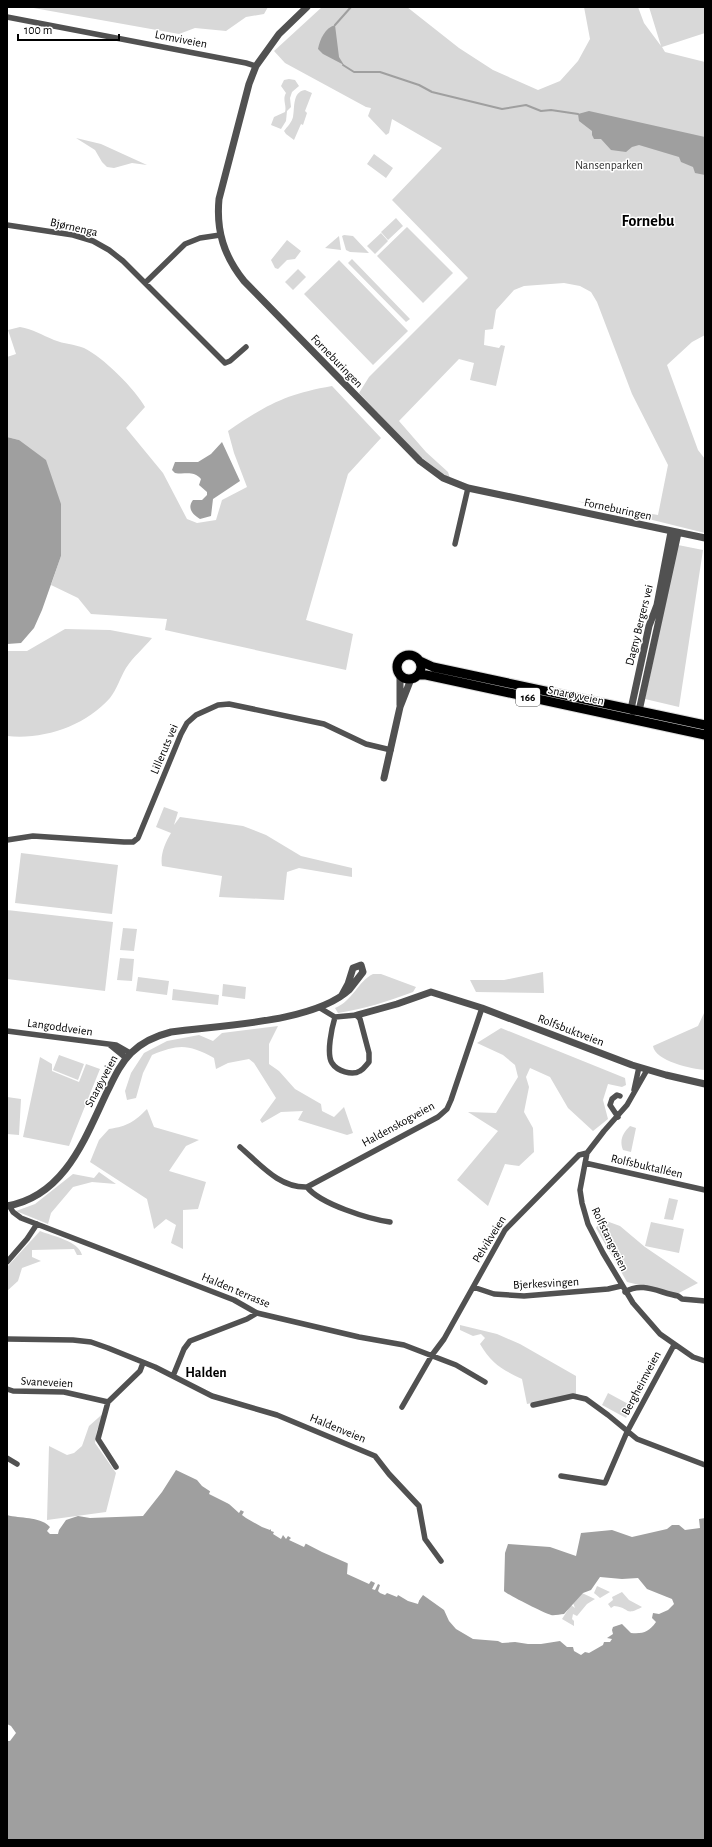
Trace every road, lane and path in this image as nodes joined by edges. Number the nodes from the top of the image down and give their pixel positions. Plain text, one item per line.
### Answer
1 (307, 7) edge
2 (7, 16) edge
3 (256, 66) junction
4 (7, 225) edge
5 (220, 235) junction
6 (145, 283) junction
7 (246, 347) dead end
8 (468, 488) junction
9 (674, 533) junction
10 (705, 538) edge
11 (455, 544) dead end
12 (420, 661) junction
13 (400, 675) junction
14 (414, 677) junction
15 (400, 707) junction
16 (635, 710) junction
17 (638, 720) junction
18 (705, 725) edge
19 (705, 735) edge
20 (391, 750) junction
21 (384, 778) dead end
22 (7, 840) edge
23 (347, 989) junction
24 (320, 1008) junction
25 (482, 1008) junction
26 (357, 1015) junction
27 (335, 1017) junction
28 (7, 1031) edge
29 (128, 1056) junction
30 (639, 1067) junction
31 (647, 1070) junction
32 (705, 1084) edge
33 (634, 1090) junction
34 (620, 1096) dead end
35 (618, 1117) junction
36 (240, 1147) dead end
37 (587, 1153) junction
38 (585, 1162) junction
39 (307, 1187) junction
40 (705, 1190) edge
41 (8, 1205) edge
42 (390, 1222) dead end
43 (37, 1224) junction
44 (7, 1262) edge
45 (621, 1286) junction
46 (473, 1287) junction
47 (625, 1292) junction
48 (705, 1301) edge
49 (257, 1313) junction
50 (7, 1338) edge
51 (674, 1345) junction
52 (432, 1355) junction
53 (705, 1361) edge
54 (143, 1363) junction
55 (173, 1376) junction
56 (485, 1382) dead end
57 (7, 1389) edge
58 (108, 1402) junction
59 (533, 1405) dead end
60 (402, 1408) dead end
61 (627, 1432) junction
62 (7, 1458) edge
63 (16, 1464) dead end
64 (705, 1465) edge
65 (116, 1467) dead end
66 (561, 1476) dead end
67 (441, 1561) dead end

1 - 3 street, Forneburingen
2 - 3 street, Lomviveien
3 - 5 street, Forneburingen
4 - 6 street, Bjørnenga
5 - 6 street
5 - 8 street, Forneburingen
6 - 7 street, Bjørnenga
8 - 9 street, Forneburingen
8 - 11 street
9 - 10 street, Forneburingen
9 - 16 street, Dagny Bergers vei
12 - 13 main road, 166
12 - 14 main road
12 - 16 main road, Snarøyveien / 166
13 - 14 main road, 166
13 - 15 street
14 - 15 street
14 - 17 main road, Snarøyveien / 166
15 - 20 street
16 - 17 street
16 - 18 main road, Snarøyveien / 166
17 - 19 main road, Snarøyveien / 166
20 - 21 street
20 - 22 street, Lilleruts vei
23 - 23 street, Snarøyveien
23 - 24 street, Snarøyveien
24 - 27 street
24 - 29 street, Snarøyveien
25 - 26 street, Rolfsbuktveien
25 - 30 street, Rolfsbuktveien
25 - 39 street, Haldenskogveien
26 - 27 street
26 - 27 street
28 - 29 street, Langoddveien
29 - 41 street, Snarøyveien
30 - 31 street, Rolfsbuktveien
30 - 33 street, Rolfstangveien
31 - 32 street, Rolfsbuktveien
31 - 33 street, Rolfstangveien
33 - 35 street, Rolfstangveien
34 - 35 street
35 - 37 street, Rolfstangveien
36 - 39 street
37 - 38 street, Rolfstangveien
37 - 46 street, Pelvikveien
38 - 40 street, Rolfsbuktalléen
38 - 45 street, Rolfstangveien
39 - 42 street
41 - 43 street, Halden terrasse
43 - 44 street
43 - 49 street, Halden terrasse
45 - 46 street, Bjerkesvingen
45 - 47 street, Rolfstangveien
46 - 52 street, Pelvikveien
47 - 48 street
47 - 51 street, Rolfstangveien
49 - 52 street, Halden terrasse
49 - 55 street
50 - 54 street, Haldenveien
51 - 53 street, Rolfstangveien
51 - 61 street, Bergheimveien
52 - 56 street
52 - 60 street, Pelvikveien
54 - 55 street, Haldenveien
54 - 58 street
55 - 67 street, Haldenveien
57 - 58 street, Svaneveien
58 - 65 street
59 - 61 street, Bergheimveien
61 - 64 street, Bergheimveien
61 - 66 street, Bergheimveien
62 - 63 street

